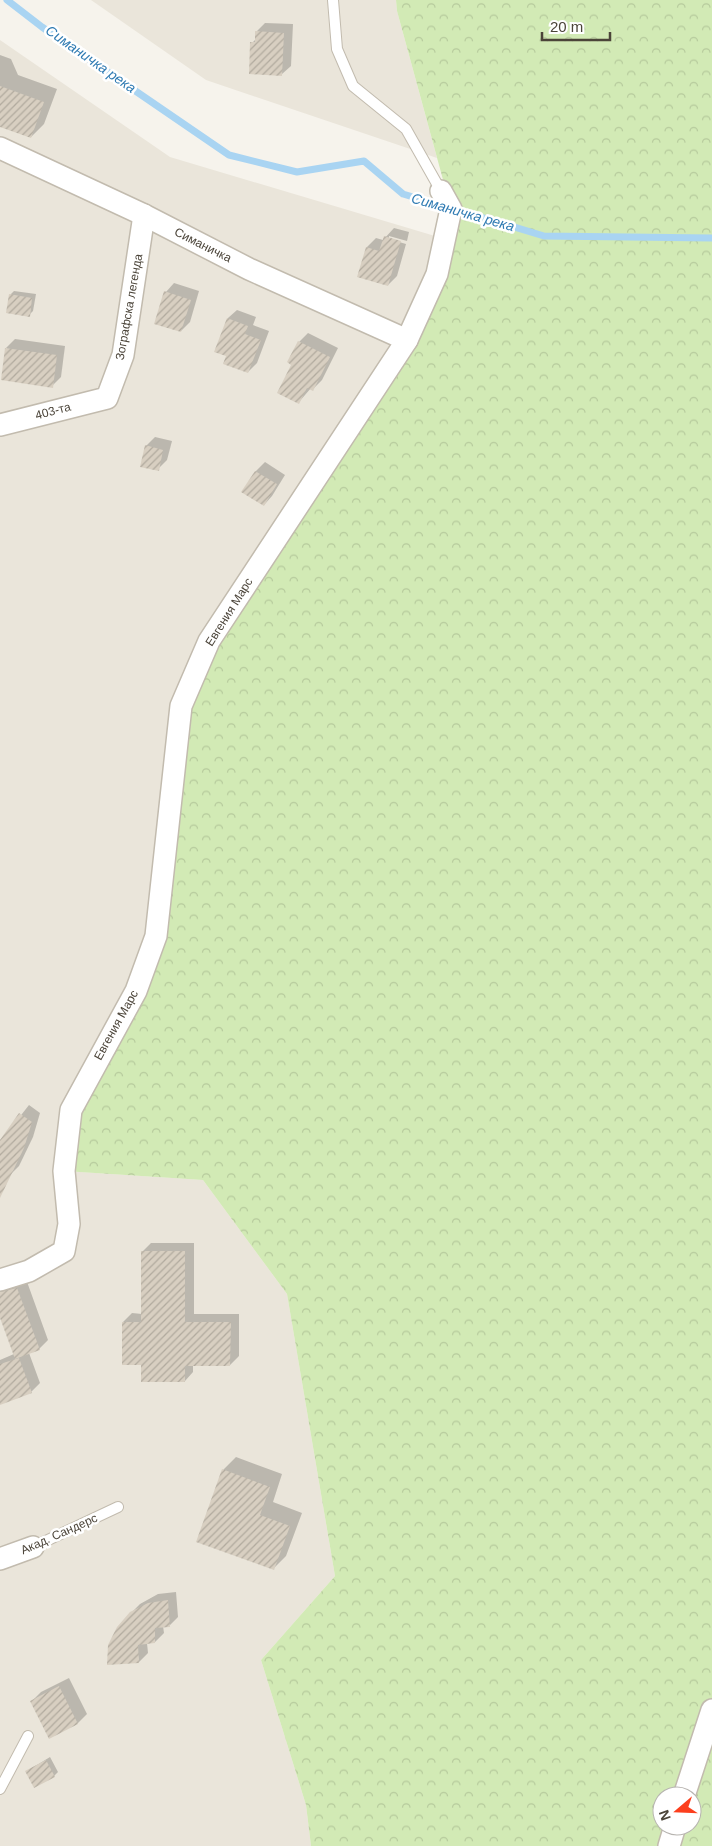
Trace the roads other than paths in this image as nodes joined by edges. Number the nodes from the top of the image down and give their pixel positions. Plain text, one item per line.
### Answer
1 (333, 0) edge
2 (0, 148) edge
3 (446, 200) joint
4 (144, 215) junction
5 (407, 340) junction
6 (107, 398) joint
7 (0, 425) edge
8 (0, 1280) edge
9 (118, 1507) dead end
10 (33, 1547) joint
11 (0, 1559) edge
12 (712, 1710) edge
13 (28, 1736) dead end
14 (687, 1786) edge
15 (0, 1788) edge

1 - 3 lane, Евгения Марс
2 - 4 street, Симаничка
3 - 5 street, Евгения Марс
4 - 5 street, Симаничка
4 - 6 street, Зографска легенда
5 - 8 street, Евгения Марс
6 - 7 street, 403-та
9 - 10 lane, Акад. Сандерс
10 - 11 street, Акад. Сандерс
12 - 14 street
13 - 15 lane

